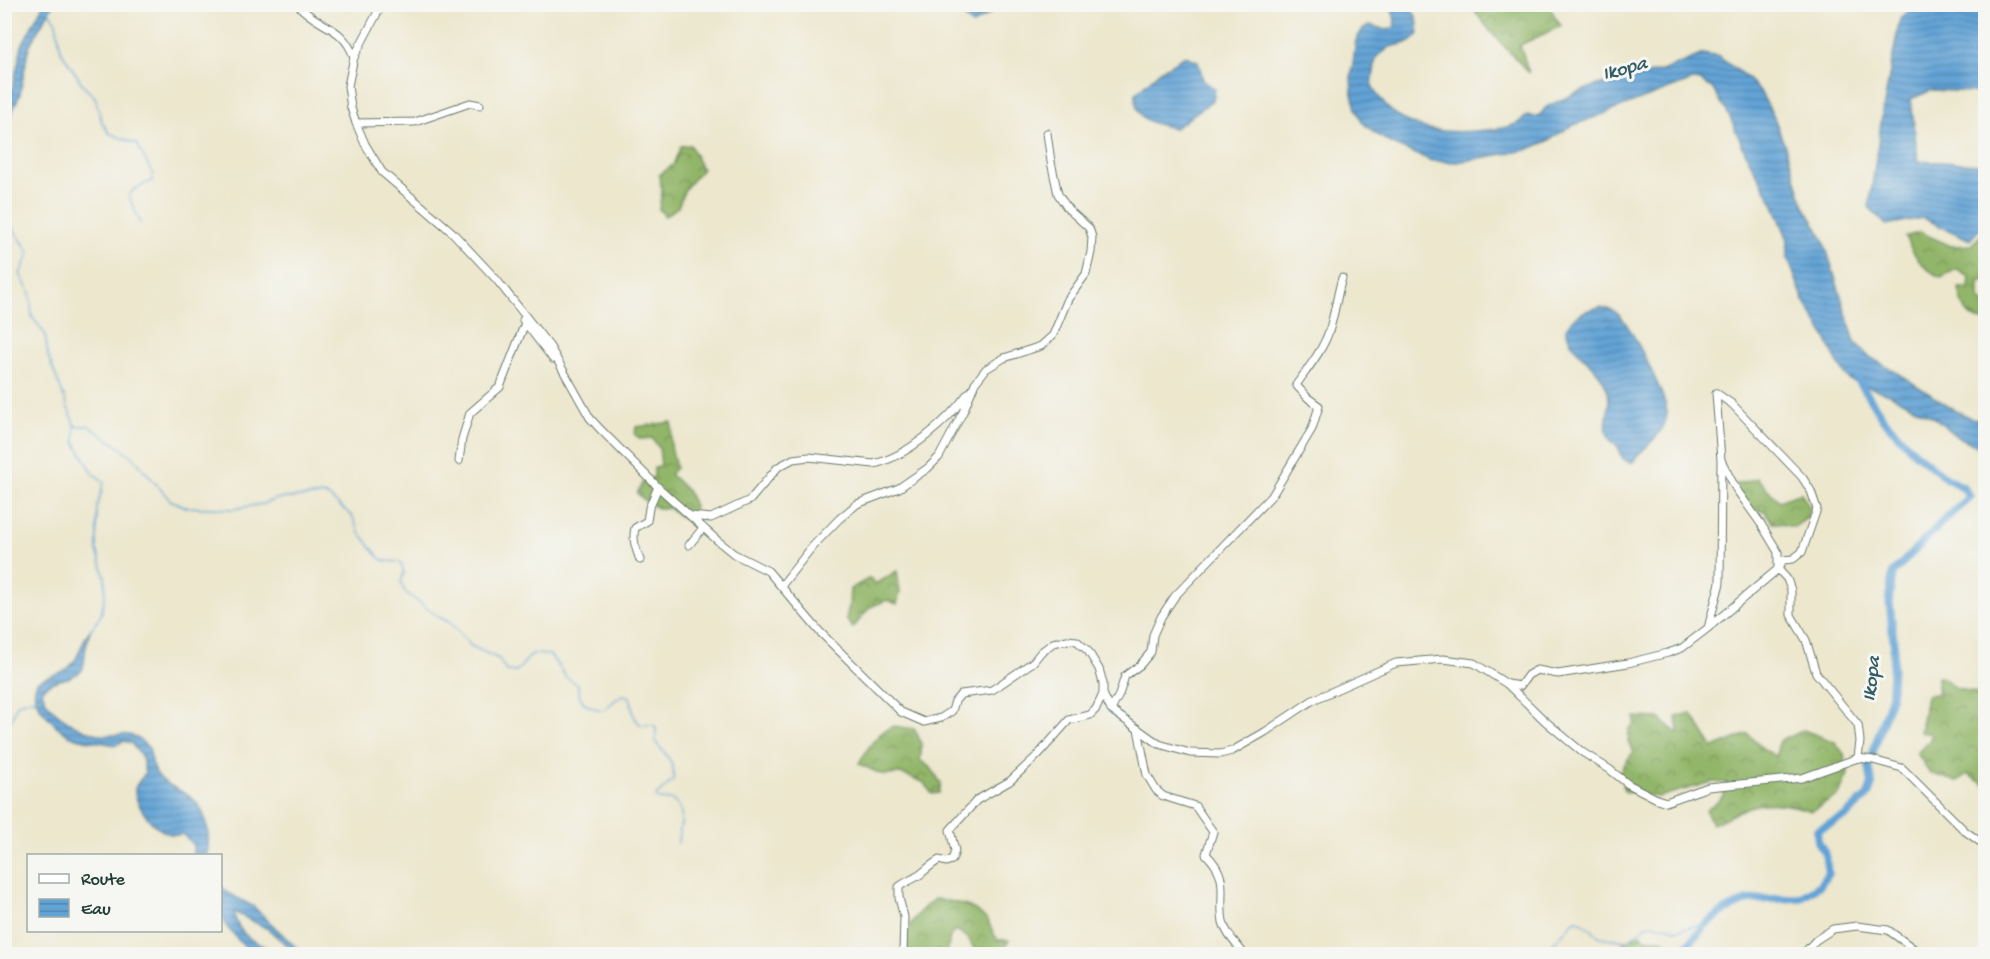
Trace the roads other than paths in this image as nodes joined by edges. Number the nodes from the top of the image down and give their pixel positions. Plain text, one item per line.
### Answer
1 (297, 4) edge
2 (382, 4) edge
3 (354, 57) junction
4 (480, 105) dead end
5 (356, 123) junction
6 (1047, 133) dead end
7 (1342, 278) dead end
8 (515, 301) junction
9 (525, 323) junction
10 (561, 365) junction
11 (975, 383) junction
12 (1721, 460) junction
13 (459, 461) dead end
14 (658, 487) junction
15 (690, 516) junction
16 (703, 528) junction
17 (689, 545) dead end
18 (640, 560) dead end
19 (1778, 569) junction
20 (782, 585) junction
21 (1708, 628) junction
22 (1507, 684) junction
23 (1103, 694) junction
24 (1111, 710) junction
25 (1138, 729) junction
26 (1858, 758) junction
27 (1986, 846) edge
28 (903, 954) edge
29 (1244, 954) edge
30 (1806, 954) edge
31 (1921, 954) edge

1 - 3 street
2 - 3 street
3 - 5 street
4 - 5 street
5 - 8 street
6 - 11 street
7 - 24 street
8 - 9 street
8 - 10 street
9 - 10 street
9 - 13 street
10 - 14 street
11 - 15 street
11 - 20 street
12 - 19 street
12 - 19 street
12 - 21 street
14 - 15 street
14 - 18 street
15 - 16 street
16 - 17 street
16 - 20 street
19 - 21 street
19 - 26 street
20 - 23 street
21 - 22 street
22 - 25 street
22 - 26 street
23 - 24 street
23 - 28 street
24 - 25 street
25 - 29 street
26 - 27 street
30 - 31 street

